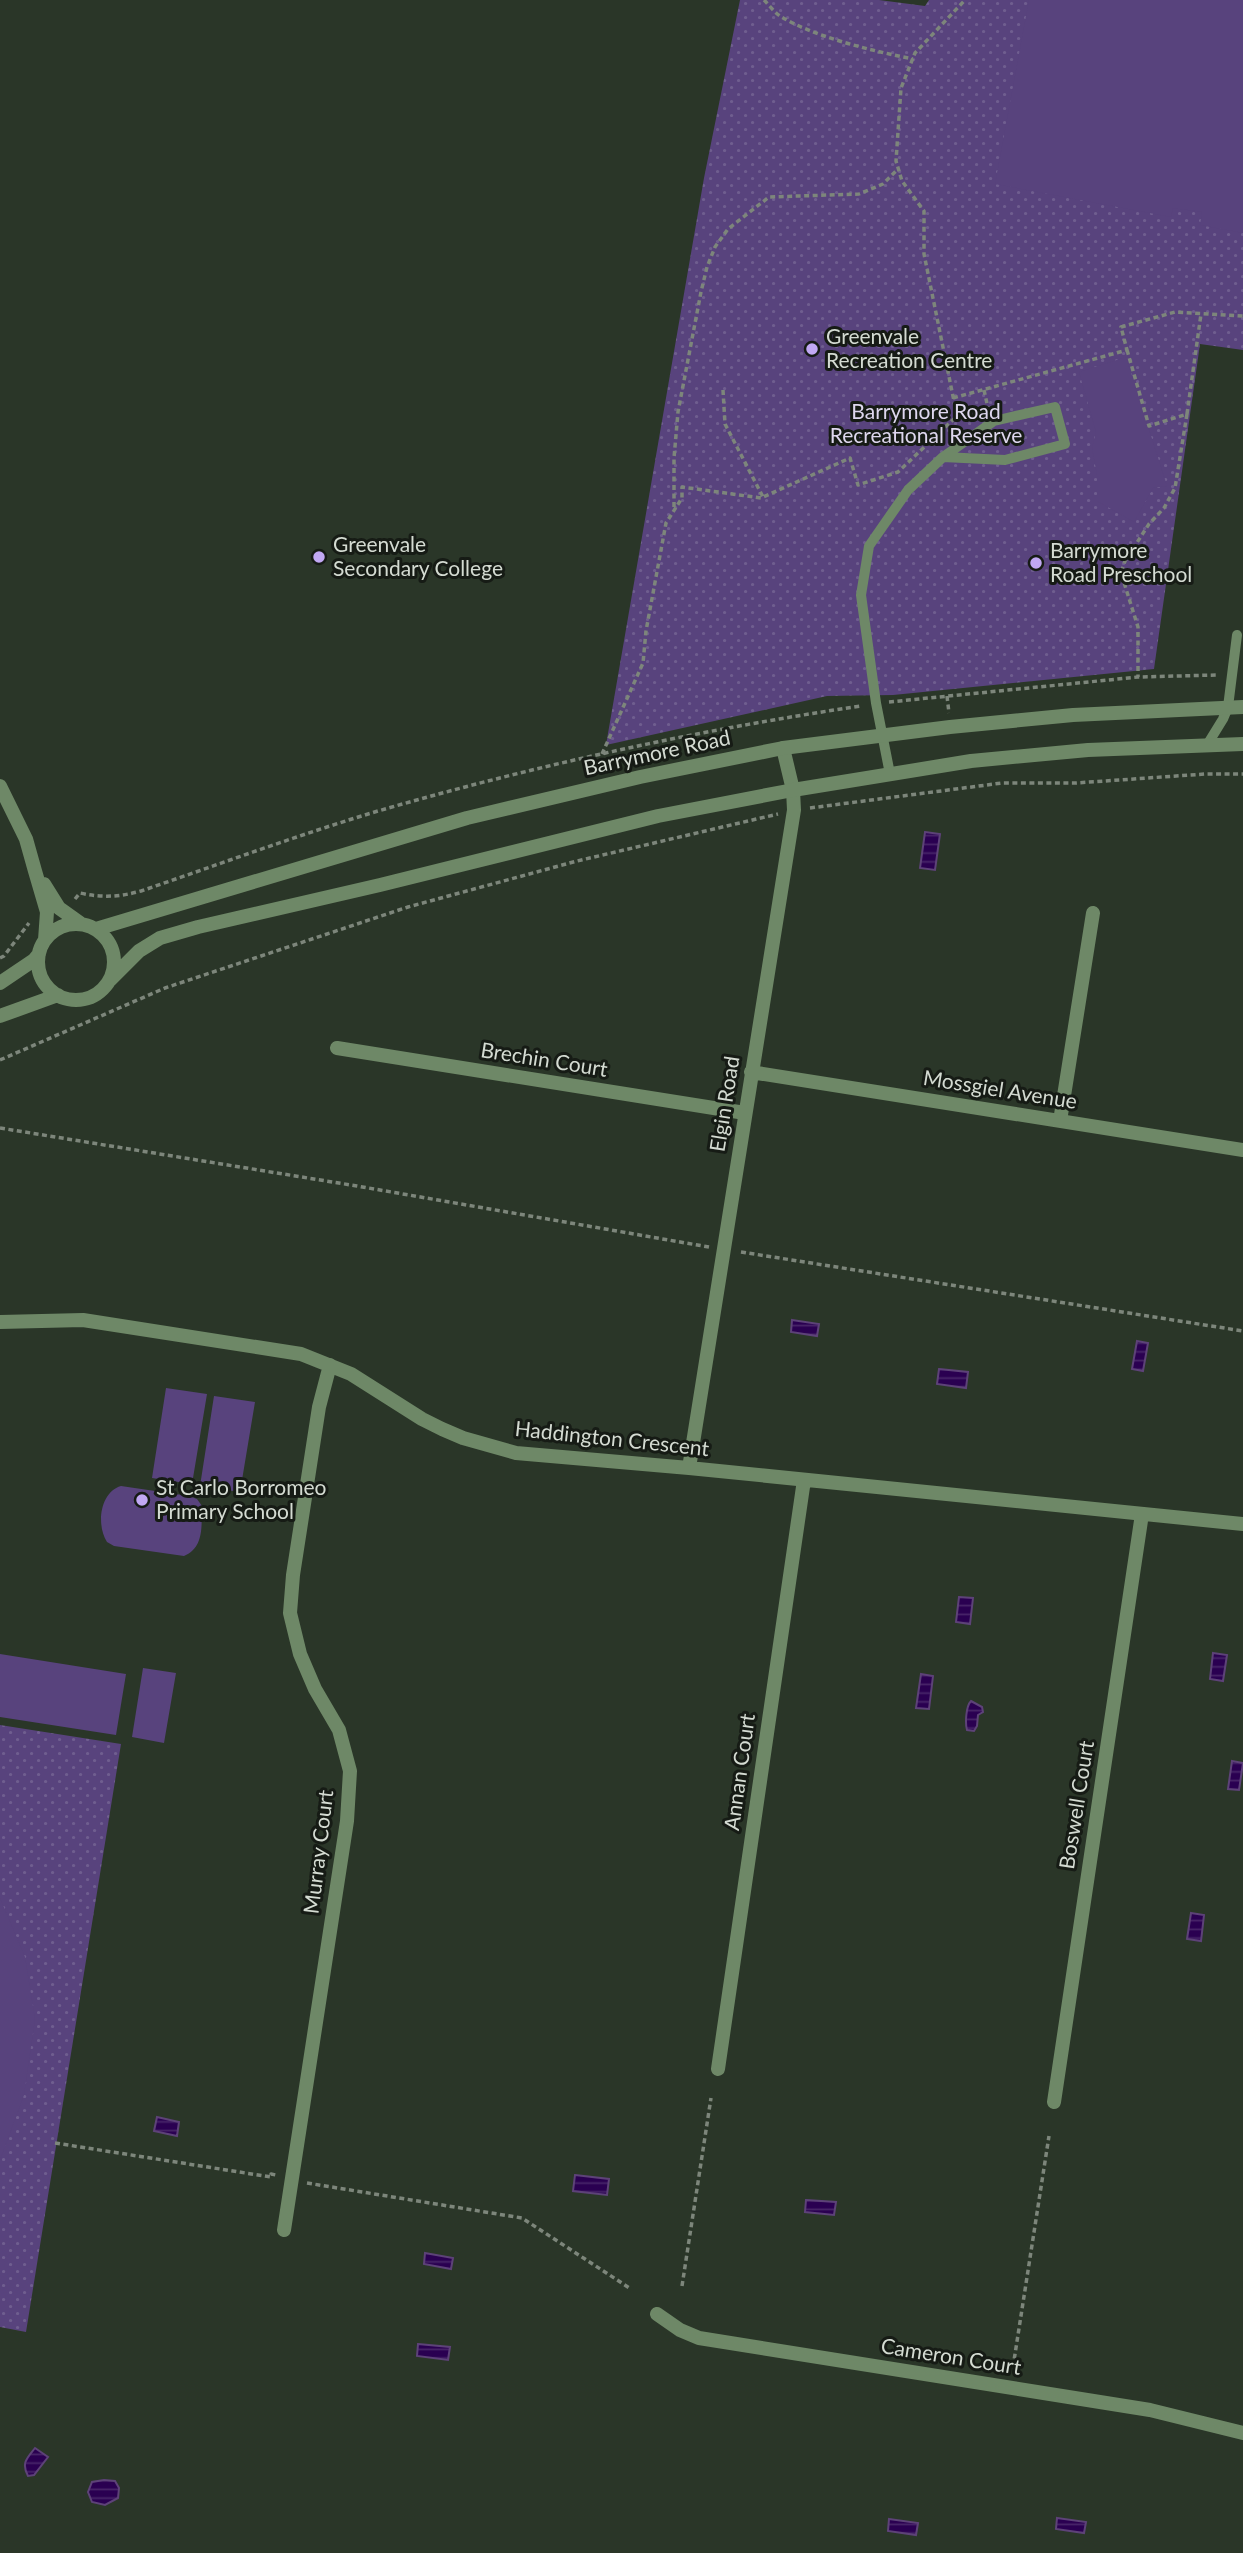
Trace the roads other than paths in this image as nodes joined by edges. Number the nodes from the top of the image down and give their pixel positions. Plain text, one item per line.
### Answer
1 (943, 457) junction
2 (1237, 635) dead end
3 (1228, 707) junction
4 (1243, 707) edge
5 (883, 735) junction
6 (1243, 744) edge
7 (1207, 745) junction
8 (783, 748) junction
9 (890, 774) junction
10 (0, 786) edge
11 (793, 790) junction
12 (36, 870) junction
13 (1093, 914) dead end
14 (80, 923) junction
15 (96, 929) junction
16 (45, 940) junction
17 (39, 954) junction
18 (110, 980) junction
19 (0, 983) edge
20 (58, 995) junction
21 (0, 1016) edge
22 (337, 1048) dead end
23 (751, 1072) junction
24 (745, 1113) junction
25 (1060, 1121) junction
26 (1243, 1150) edge
27 (0, 1322) edge
28 (330, 1365) junction
29 (689, 1468) junction
30 (804, 1480) junction
31 (1142, 1514) junction
32 (1243, 1524) edge
33 (718, 2069) dead end
34 (1054, 2102) dead end
35 (284, 2230) dead end
36 (657, 2314) dead end
37 (1243, 2432) edge

1 - 1 lane
1 - 5 lane
2 - 3 lane
3 - 4 street, Barrymore Road
3 - 5 street, Barrymore Road
3 - 7 lane
5 - 8 street, Barrymore Road
5 - 9 lane
6 - 7 street
7 - 9 street
8 - 11 street, Elgin Road
8 - 15 street, Barrymore Road
9 - 11 street
10 - 12 street
11 - 18 street
11 - 23 street, Elgin Road
12 - 14 street
12 - 16 street
13 - 25 street
14 - 15 street
14 - 16 street
15 - 18 street
16 - 17 street
17 - 19 street
17 - 20 street
18 - 20 street
20 - 21 street
22 - 24 street, Brechin Court
23 - 24 street, Elgin Road
23 - 25 street, Mossgiel Avenue
24 - 29 street, Elgin Road
25 - 26 street, Mossgiel Avenue
27 - 28 street, Haddington Crescent
28 - 29 street, Haddington Crescent
28 - 35 street, Murray Court
29 - 30 street, Haddington Crescent
30 - 31 street, Haddington Crescent
30 - 33 street, Annan Court
31 - 32 street, Haddington Crescent
31 - 34 street, Boswell Court
36 - 37 street, Cameron Court

